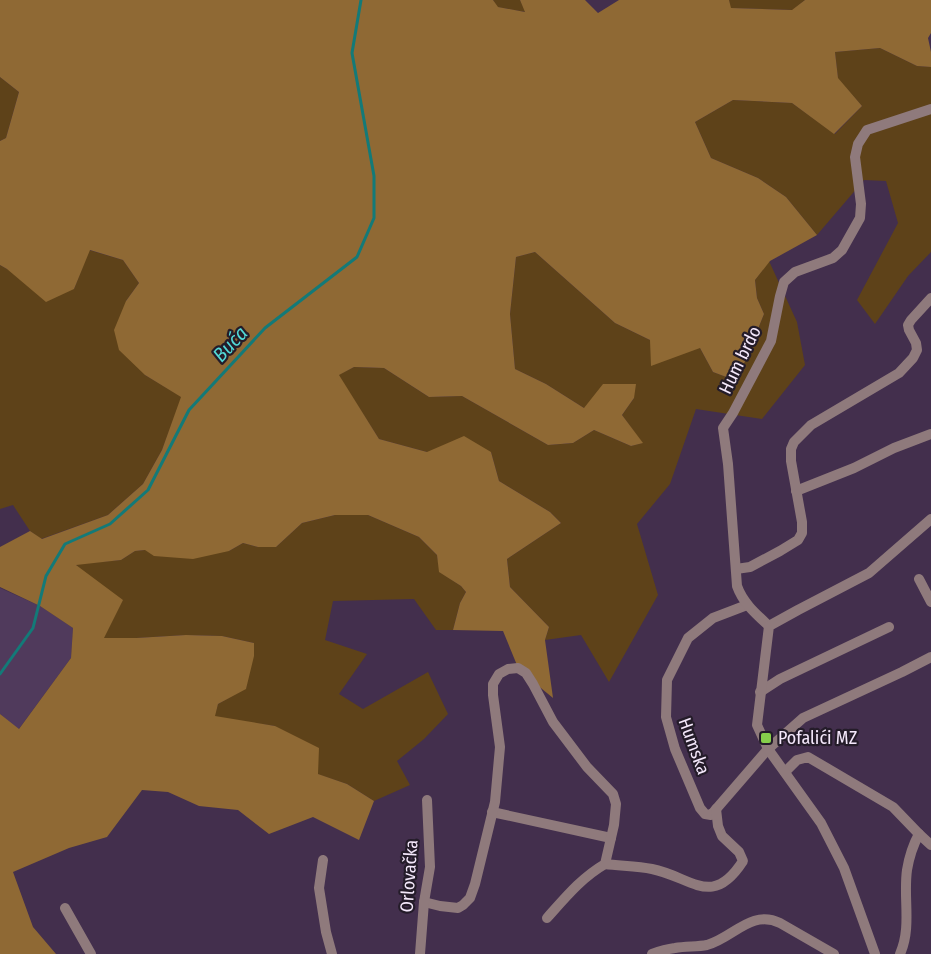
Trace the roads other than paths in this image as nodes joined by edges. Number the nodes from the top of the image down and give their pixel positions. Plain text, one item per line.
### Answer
1 (931, 109) edge
2 (931, 298) edge
3 (931, 434) edge
4 (796, 490) junction
5 (931, 519) edge
6 (736, 569) junction
7 (919, 579) dead end
8 (931, 602) edge
9 (747, 605) junction
10 (769, 626) junction
11 (889, 627) dead end
12 (931, 657) edge
13 (760, 692) junction
14 (768, 749) junction
15 (785, 771) junction
16 (427, 800) dead end
17 (716, 809) junction
18 (492, 812) junction
19 (919, 834) junction
20 (612, 838) junction
21 (931, 845) edge
22 (323, 860) dead end
23 (604, 864) junction
24 (424, 902) junction
25 (65, 908) dead end
26 (548, 918) dead end
27 (91, 954) edge
28 (332, 954) edge
29 (420, 954) edge
30 (652, 954) edge
31 (834, 954) edge
32 (875, 954) edge
33 (900, 954) edge

1 - 6 street, Hum brdo
2 - 4 street
3 - 4 street
4 - 6 street
5 - 10 street
6 - 9 street, Hum brdo
7 - 8 street
9 - 10 street, Hum brdo
9 - 17 street, Humska
10 - 13 street
11 - 13 street
12 - 14 street
13 - 14 street
14 - 15 street
14 - 17 street
15 - 19 street
15 - 32 street
16 - 24 street, Orlovačka
17 - 23 street
18 - 20 street
18 - 20 street
18 - 24 street
19 - 21 street
19 - 33 street
20 - 23 street
22 - 28 street
23 - 26 street
24 - 29 street, Orlovačka
25 - 27 street
30 - 31 street

